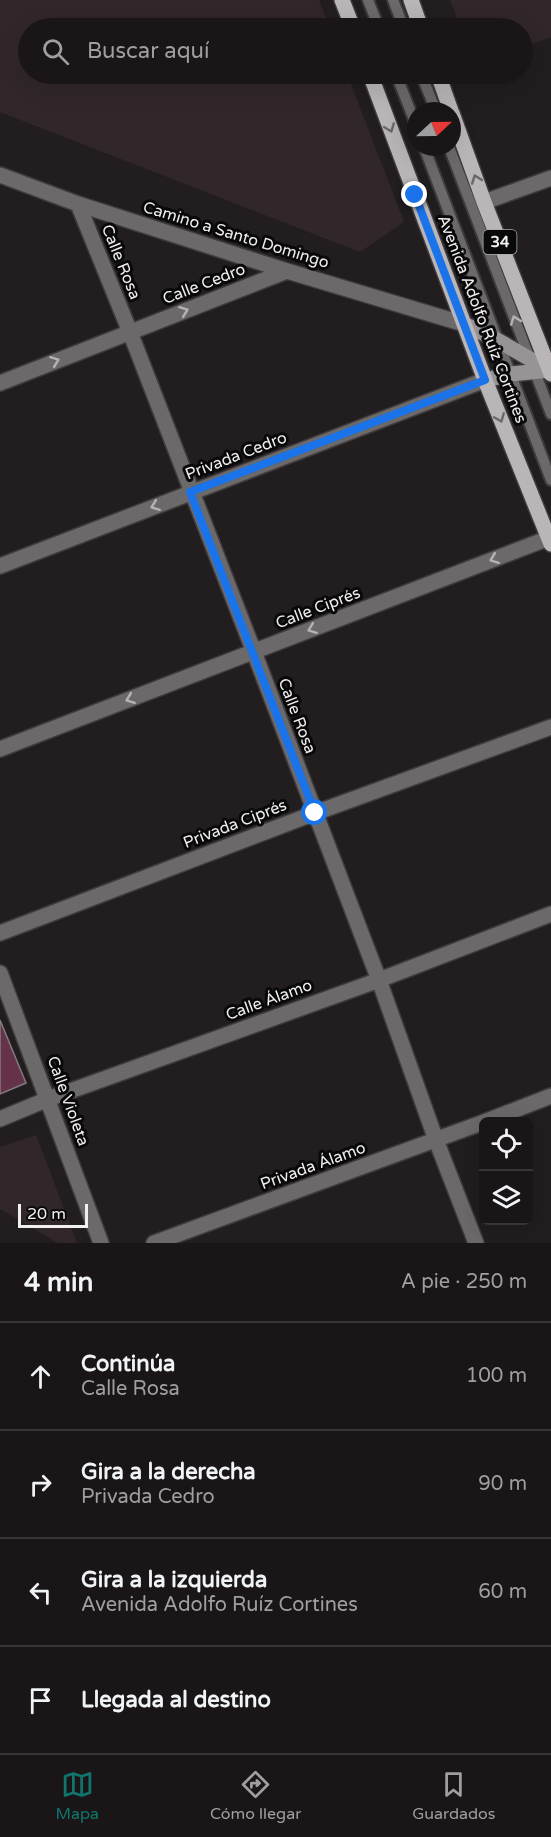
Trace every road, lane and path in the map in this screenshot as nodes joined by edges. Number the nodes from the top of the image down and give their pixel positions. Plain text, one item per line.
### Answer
1 (342, 0) edge
2 (368, 0) edge
3 (393, 0) edge
4 (411, 0) edge
5 (349, 18) edge
6 (375, 18) edge
7 (400, 18) edge
8 (418, 18) edge
9 (374, 84) edge
10 (400, 84) edge
11 (425, 84) edge
12 (442, 84) edge
13 (432, 102) edge
14 (448, 102) edge
15 (407, 103) edge
16 (461, 137) edge
17 (427, 156) edge
18 (453, 156) edge
19 (0, 175) edge
20 (551, 178) edge
21 (19, 183) junction
22 (0, 190) edge
23 (484, 202) junction
24 (78, 204) junction
25 (287, 271) junction
26 (464, 324) junction
27 (130, 332) junction
28 (497, 340) junction
29 (543, 369) edge
30 (511, 374) junction
31 (485, 380) junction
32 (0, 382) edge
33 (551, 414) edge
34 (551, 480) edge
35 (190, 492) junction
36 (550, 541) edge
37 (0, 566) edge
38 (254, 652) junction
39 (551, 727) edge
40 (0, 749) edge
41 (315, 813) junction
42 (551, 914) edge
43 (0, 933) edge
44 (0, 973) edge
45 (379, 980) junction
46 (551, 1096) edge
47 (48, 1099) junction
48 (497, 1117) edge
49 (0, 1119) edge
50 (479, 1124) edge
51 (436, 1140) junction
52 (101, 1243) edge
53 (154, 1243) edge
54 (476, 1243) edge

1 - 5 main road
2 - 6 lane
3 - 7 lane
4 - 8 main road
9 -> 26 main road, Avenida Adolfo Ruíz Cortines
10 - 15 lane
11 - 13 lane
12 - 14 main road, 34
23 -> 16 main road, 34
17 - 28 lane
29 -> 18 lane
19 - 21 street, Camino a Santo Domingo
20 - 23 street
21 - 22 street
21 - 24 street, Camino a Santo Domingo
23 - 29 main road, 34
24 - 25 street, Camino a Santo Domingo
24 - 27 street, Calle Rosa
25 - 26 street, Camino a Santo Domingo
27 -> 25 street, Calle Cedro
26 - 28 street
26 - 31 main road, Avenida Adolfo Ruíz Cortines
32 -> 27 street, Calle Cedro
27 - 35 street, Calle Rosa
28 - 29 street
28 - 30 lane
29 - 30 street
29 - 33 lane
30 - 31 street
30 - 34 lane
31 - 35 street, Privada Cedro
31 -> 36 main road, Avenida Adolfo Ruíz Cortines
35 -> 37 street, Privada Cedro
35 - 38 street, Calle Rosa
36 -> 38 street, Calle Ciprés
38 -> 40 street, Calle Ciprés
38 - 41 street, Calle Rosa
39 - 41 street, Privada Ciprés
41 - 43 street, Privada Ciprés
41 - 45 street, Calle Rosa
42 - 45 street, Calle Álamo
44 - 47 street, Calle Violeta
45 - 47 street, Calle Álamo
45 - 51 street, Calle Rosa
46 - 48 street, Privada Álamo
47 - 49 street, Calle Álamo
47 - 52 street, Calle Violeta
50 - 51 street, Privada Álamo
51 - 53 street, Privada Álamo
51 - 54 street, Calle Rosa

